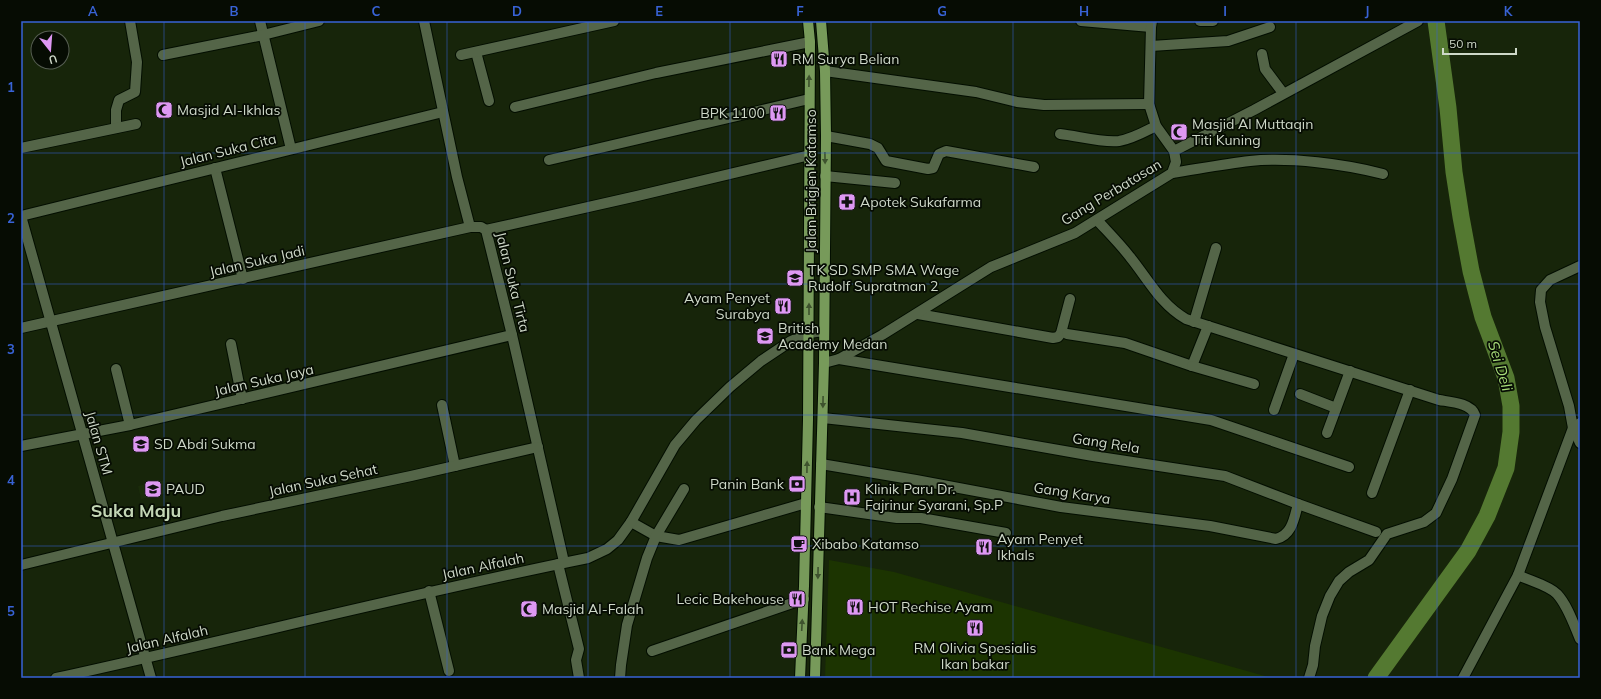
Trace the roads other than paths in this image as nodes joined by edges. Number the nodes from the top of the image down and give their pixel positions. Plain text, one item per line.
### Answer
1 (130, 21) edge
2 (260, 21) edge
3 (319, 21) edge
4 (424, 21) edge
5 (614, 21) edge
6 (808, 21) edge
7 (821, 21) edge
8 (1081, 21) edge
9 (1200, 21) edge
10 (1212, 21) edge
11 (1418, 21) edge
12 (1152, 24) edge
13 (1270, 27) dead end
14 (263, 35) junction
15 (810, 42) junction
16 (1151, 46) junction
17 (476, 52) junction
18 (1262, 54) dead end
19 (163, 55) dead end
20 (461, 55) dead end
21 (825, 71) junction
22 (1283, 93) junction
23 (809, 99) junction
24 (489, 101) dead end
25 (1149, 104) junction
26 (515, 107) dead end
27 (443, 112) junction
28 (136, 124) dead end
29 (1156, 126) junction
30 (116, 128) junction
31 (1060, 134) dead end
32 (826, 136) junction
33 (21, 148) edge
34 (290, 149) junction
35 (1174, 151) junction
36 (810, 154) junction
37 (550, 160) dead end
38 (1034, 166) dead end
39 (214, 168) junction
40 (1172, 173) junction
41 (1383, 174) dead end
42 (826, 176) junction
43 (895, 183) dead end
44 (21, 216) edge
45 (1097, 220) junction
46 (470, 227) junction
47 (486, 230) junction
48 (1216, 248) dead end
49 (1580, 266) edge
50 (243, 279) junction
51 (1070, 299) dead end
52 (918, 314) junction
53 (50, 322) junction
54 (1194, 322) junction
55 (1208, 326) junction
56 (21, 328) edge
57 (824, 331) junction
58 (809, 333) junction
59 (1067, 334) dead end
60 (512, 335) junction
61 (231, 344) dead end
62 (1294, 354) junction
63 (839, 359) junction
64 (824, 362) junction
65 (1192, 366) junction
66 (116, 369) dead end
67 (1350, 371) junction
68 (1254, 384) dead end
69 (1410, 390) junction
70 (1300, 394) dead end
71 (242, 399) junction
72 (442, 406) dead end
73 (1569, 406) junction
74 (1336, 408) junction
75 (1274, 410) dead end
76 (1580, 417) edge
77 (823, 418) junction
78 (130, 425) junction
79 (1576, 425) edge
80 (1327, 433) dead end
81 (82, 434) junction
82 (1580, 443) edge
83 (21, 446) edge
84 (538, 446) junction
85 (821, 464) junction
86 (455, 466) junction
87 (1349, 466) dead end
88 (684, 489) dead end
89 (1372, 492) dead end
90 (806, 503) junction
91 (1298, 504) junction
92 (819, 507) junction
93 (631, 522) junction
94 (1376, 532) dead end
95 (1006, 533) dead end
96 (656, 536) junction
97 (114, 542) junction
98 (561, 563) junction
99 (21, 565) edge
100 (1518, 575) junction
101 (429, 591) junction
102 (804, 599) junction
103 (1580, 639) edge
104 (652, 651) dead end
105 (146, 658) junction
106 (449, 671) dead end
107 (56, 678) edge
108 (151, 678) edge
109 (579, 678) edge
110 (620, 678) edge
111 (799, 678) edge
112 (815, 678) edge
113 (1309, 678) edge
114 (1463, 678) edge

1 - 30 street
2 - 14 street
3 - 14 street
4 - 27 street
5 - 17 street
6 - 15 main road, Jalan Brigjen Katamso
7 - 21 main road, Jalan Brigjen Katamso
8 - 12 street
9 - 10 street
11 - 22 street, Gang Perbatasan
12 - 16 street
13 - 16 street
14 - 19 street
14 - 34 street
23 -> 15 main road, Jalan Brigjen Katamso
15 - 26 street
16 - 25 street
17 - 20 street
17 - 24 street
18 - 22 street
21 - 25 street
21 - 32 main road, Jalan Brigjen Katamso
22 - 35 street, Gang Perbatasan
23 - 36 main road, Jalan Brigjen Katamso
23 - 37 street
25 - 29 street
27 - 34 street, Jalan Suka Cita
27 - 46 street
28 - 30 street
29 - 31 street
29 - 35 street
30 - 33 street
32 - 38 street
32 -> 42 main road, Jalan Brigjen Katamso
34 - 39 street, Jalan Suka Cita
35 - 40 street, Gang Perbatasan
36 - 47 street
58 -> 36 main road, Jalan Brigjen Katamso
39 - 44 street, Jalan Suka Cita
39 - 50 street
40 - 41 street
40 - 45 street, Gang Perbatasan
42 - 43 street
42 - 57 main road, Jalan Brigjen Katamso
44 - 53 street, Jalan STM
45 - 52 street, Gang Perbatasan
45 - 54 street
46 - 47 street, Jalan Suka Tirta
46 - 50 street, Jalan Suka Jadi
47 - 60 street, Jalan Suka Tirta
48 - 54 street
49 - 73 street
50 - 53 street, Jalan Suka Jadi
51 - 52 street
52 - 63 street, Gang Perbatasan
53 - 56 street, Jalan Suka Jadi
53 - 81 street, Jalan STM
54 - 55 street
55 - 62 street
55 - 65 street
57 - 58 street, Jalan Alfalah
57 - 64 main road, Jalan Brigjen Katamso
90 -> 58 main road, Jalan Brigjen Katamso
58 - 93 street, Jalan Alfalah
59 - 65 street
60 - 71 street, Jalan Suka Jaya
60 - 84 street, Jalan Suka Tirta
61 - 71 street
62 - 67 street
62 - 75 street
63 - 64 street, Gang Perbatasan
63 - 87 street
64 -> 77 main road, Jalan Brigjen Katamso
65 - 68 street
66 - 78 street
67 - 69 street
67 - 74 street
69 - 89 street
69 - 113 street
70 - 74 street
71 - 78 street, Jalan Suka Jaya
72 - 86 street
73 - 76 street
73 - 79 street
74 - 80 street
77 - 85 main road, Jalan Brigjen Katamso
77 - 91 street, Gang Rela
78 - 81 street, Jalan Suka Jaya
79 - 82 street
79 - 100 street
81 - 83 street, Jalan Suka Jaya
81 - 97 street, Jalan STM
84 - 86 street, Jalan Suka Sehat
84 - 98 street, Jalan Suka Tirta
85 - 91 street, Gang Karya
85 - 92 main road, Jalan Brigjen Katamso
86 - 97 street, Jalan Suka Sehat
88 - 96 street
90 - 96 street
90 - 102 main road, Jalan Brigjen Katamso
91 - 94 street, Gang Rela
92 - 95 street
92 -> 112 main road, Jalan Brigjen Katamso
93 - 96 street
93 - 98 street, Jalan Alfalah
96 - 110 street
97 - 99 street, Jalan Suka Sehat
97 - 105 street, Jalan STM
98 - 101 street, Jalan Alfalah
98 - 109 street, Jalan Suka Tirta
100 - 103 street
100 - 114 street
101 - 105 street, Jalan Alfalah
101 - 106 street
102 - 104 street
111 -> 102 main road, Jalan Brigjen Katamso
105 - 107 street, Jalan Alfalah
105 - 108 street, Jalan STM

